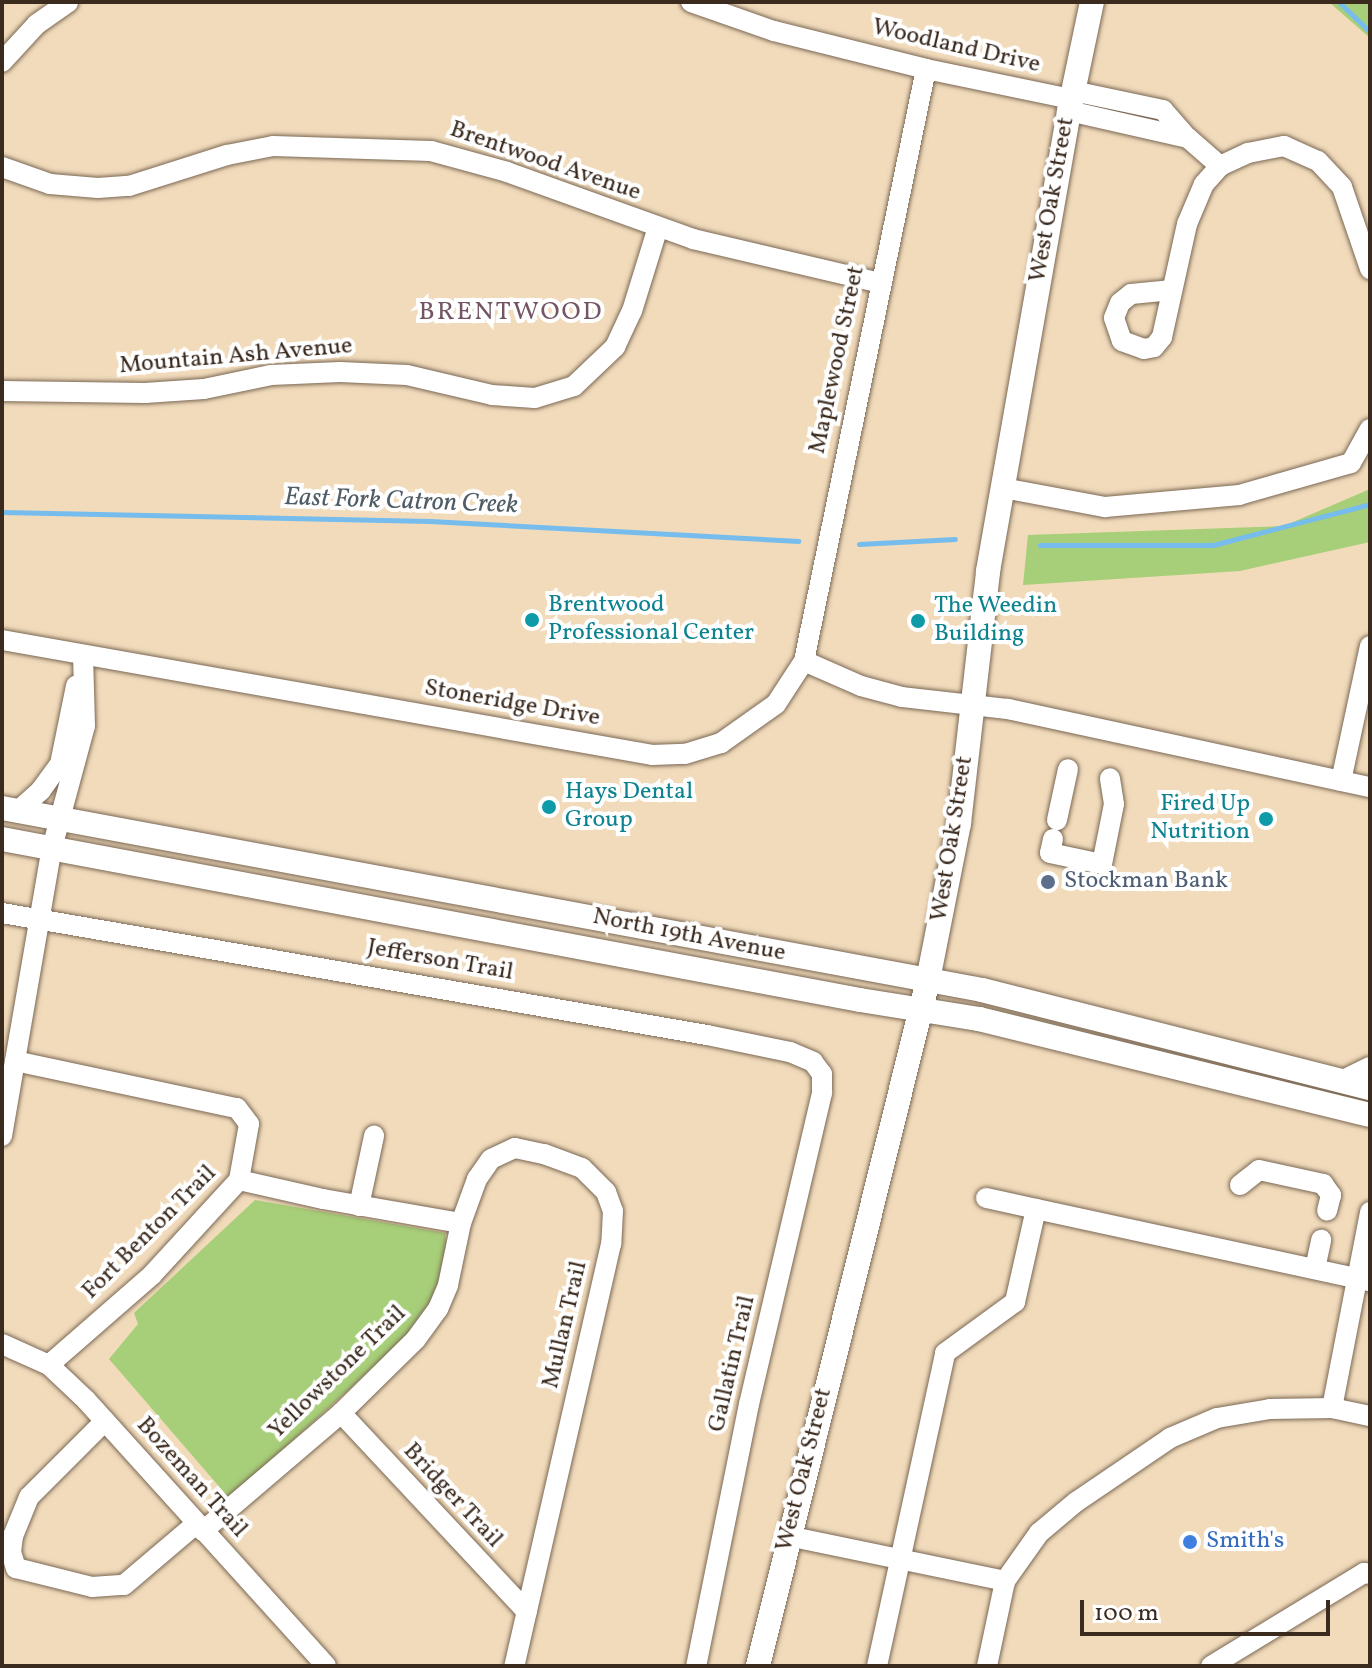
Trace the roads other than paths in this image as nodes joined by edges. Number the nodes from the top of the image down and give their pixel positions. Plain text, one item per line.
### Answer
1 (68, 2) edge
2 (691, 2) edge
3 (1092, 2) edge
4 (2, 62) edge
5 (926, 69) junction
6 (1071, 100) junction
7 (1220, 166) junction
8 (2, 167) edge
9 (658, 227) junction
10 (1370, 269) edge
11 (880, 283) junction
12 (1172, 290) dead end
13 (2, 391) edge
14 (1370, 429) edge
15 (1003, 488) junction
16 (2, 640) edge
17 (83, 655) junction
18 (1369, 659) edge
19 (804, 661) junction
20 (973, 704) junction
21 (1068, 769) dead end
22 (1110, 778) dead end
23 (1341, 781) junction
24 (1370, 787) edge
25 (10, 809) edge
26 (59, 819) junction
27 (2, 839) edge
28 (52, 848) junction
29 (2, 913) edge
30 (40, 921) junction
31 (928, 980) junction
32 (920, 1010) junction
33 (15, 1061) junction
34 (1370, 1067) edge
35 (822, 1074) joint
36 (1341, 1081) junction
37 (1370, 1088) edge
38 (1370, 1115) edge
39 (3, 1125) edge
40 (374, 1136) dead end
41 (239, 1180) junction
42 (1240, 1185) dead end
43 (986, 1198) dead end
44 (359, 1206) junction
45 (1036, 1209) junction
46 (1327, 1211) dead end
47 (1370, 1217) edge
48 (461, 1223) junction
49 (1321, 1240) dead end
50 (1315, 1269) junction
51 (1364, 1280) edge
52 (2, 1344) edge
53 (49, 1365) junction
54 (1332, 1408) junction
55 (341, 1413) junction
56 (1370, 1416) edge
57 (105, 1421) junction
58 (200, 1527) junction
59 (788, 1536) junction
60 (899, 1559) junction
61 (1370, 1574) edge
62 (1005, 1581) junction
63 (527, 1612) junction
64 (320, 1664) edge
65 (514, 1666) edge
66 (696, 1666) edge
67 (758, 1666) edge
68 (877, 1666) edge
69 (987, 1666) edge
70 (1211, 1666) edge

1 - 4 street
2 - 5 street, Woodland Drive
3 - 6 main road, West Oak Street
5 - 6 street, Woodland Drive
5 - 11 street, Maplewood Street
6 - 7 street, Woodland Drive
6 - 15 main road, West Oak Street
7 - 10 street
7 - 12 street
8 - 9 street, Brentwood Avenue
9 - 11 street, Brentwood Avenue
9 - 13 street, Mountain Ash Avenue
11 - 19 street, Maplewood Street
14 - 15 street
15 - 20 main road, West Oak Street
16 - 17 street, Stoneridge Drive
17 - 19 street, Stoneridge Drive
17 - 25 street
17 - 26 street
18 - 23 street
19 - 20 street
20 - 23 street
20 - 31 main road, West Oak Street
21 - 22 street
23 - 24 street
25 - 26 main road, North 19th Avenue
26 - 28 street
26 - 31 main road, North 19th Avenue
27 - 28 main road, North 19th Avenue
28 - 30 street
28 - 32 main road, North 19th Avenue
29 - 30 street, Jefferson Trail
30 - 33 street
30 - 35 street, Jefferson Trail
31 - 32 main road, West Oak Street
31 - 36 main road, North 19th Avenue
32 - 38 main road, North 19th Avenue
32 - 59 main road, West Oak Street
33 - 39 street
33 - 41 street, Fort Benton Trail
34 - 36 street
35 - 66 street, Gallatin Trail
36 - 37 main road, North 19th Avenue
40 - 44 street
41 - 44 street
41 - 53 street, Fort Benton Trail
42 - 46 street
43 - 45 street
44 - 48 street
45 - 50 street
45 - 60 street
47 - 51 street
48 - 55 street, Yellowstone Trail
48 - 63 street, Mullan Trail
49 - 50 street
50 - 51 street
51 - 54 street
52 - 53 street, Bozeman Trail
53 - 57 street, Bozeman Trail
54 - 56 street
54 - 62 street
55 - 58 street, Yellowstone Trail
55 - 63 street, Bridger Trail
57 - 58 street, Bozeman Trail
57 - 58 street, Yellowstone Trail
58 - 64 street, Bozeman Trail
59 - 60 street
59 - 67 main road, West Oak Street
60 - 62 street
60 - 68 street
61 - 70 street
62 - 69 street
63 - 65 street, Mullan Trail

